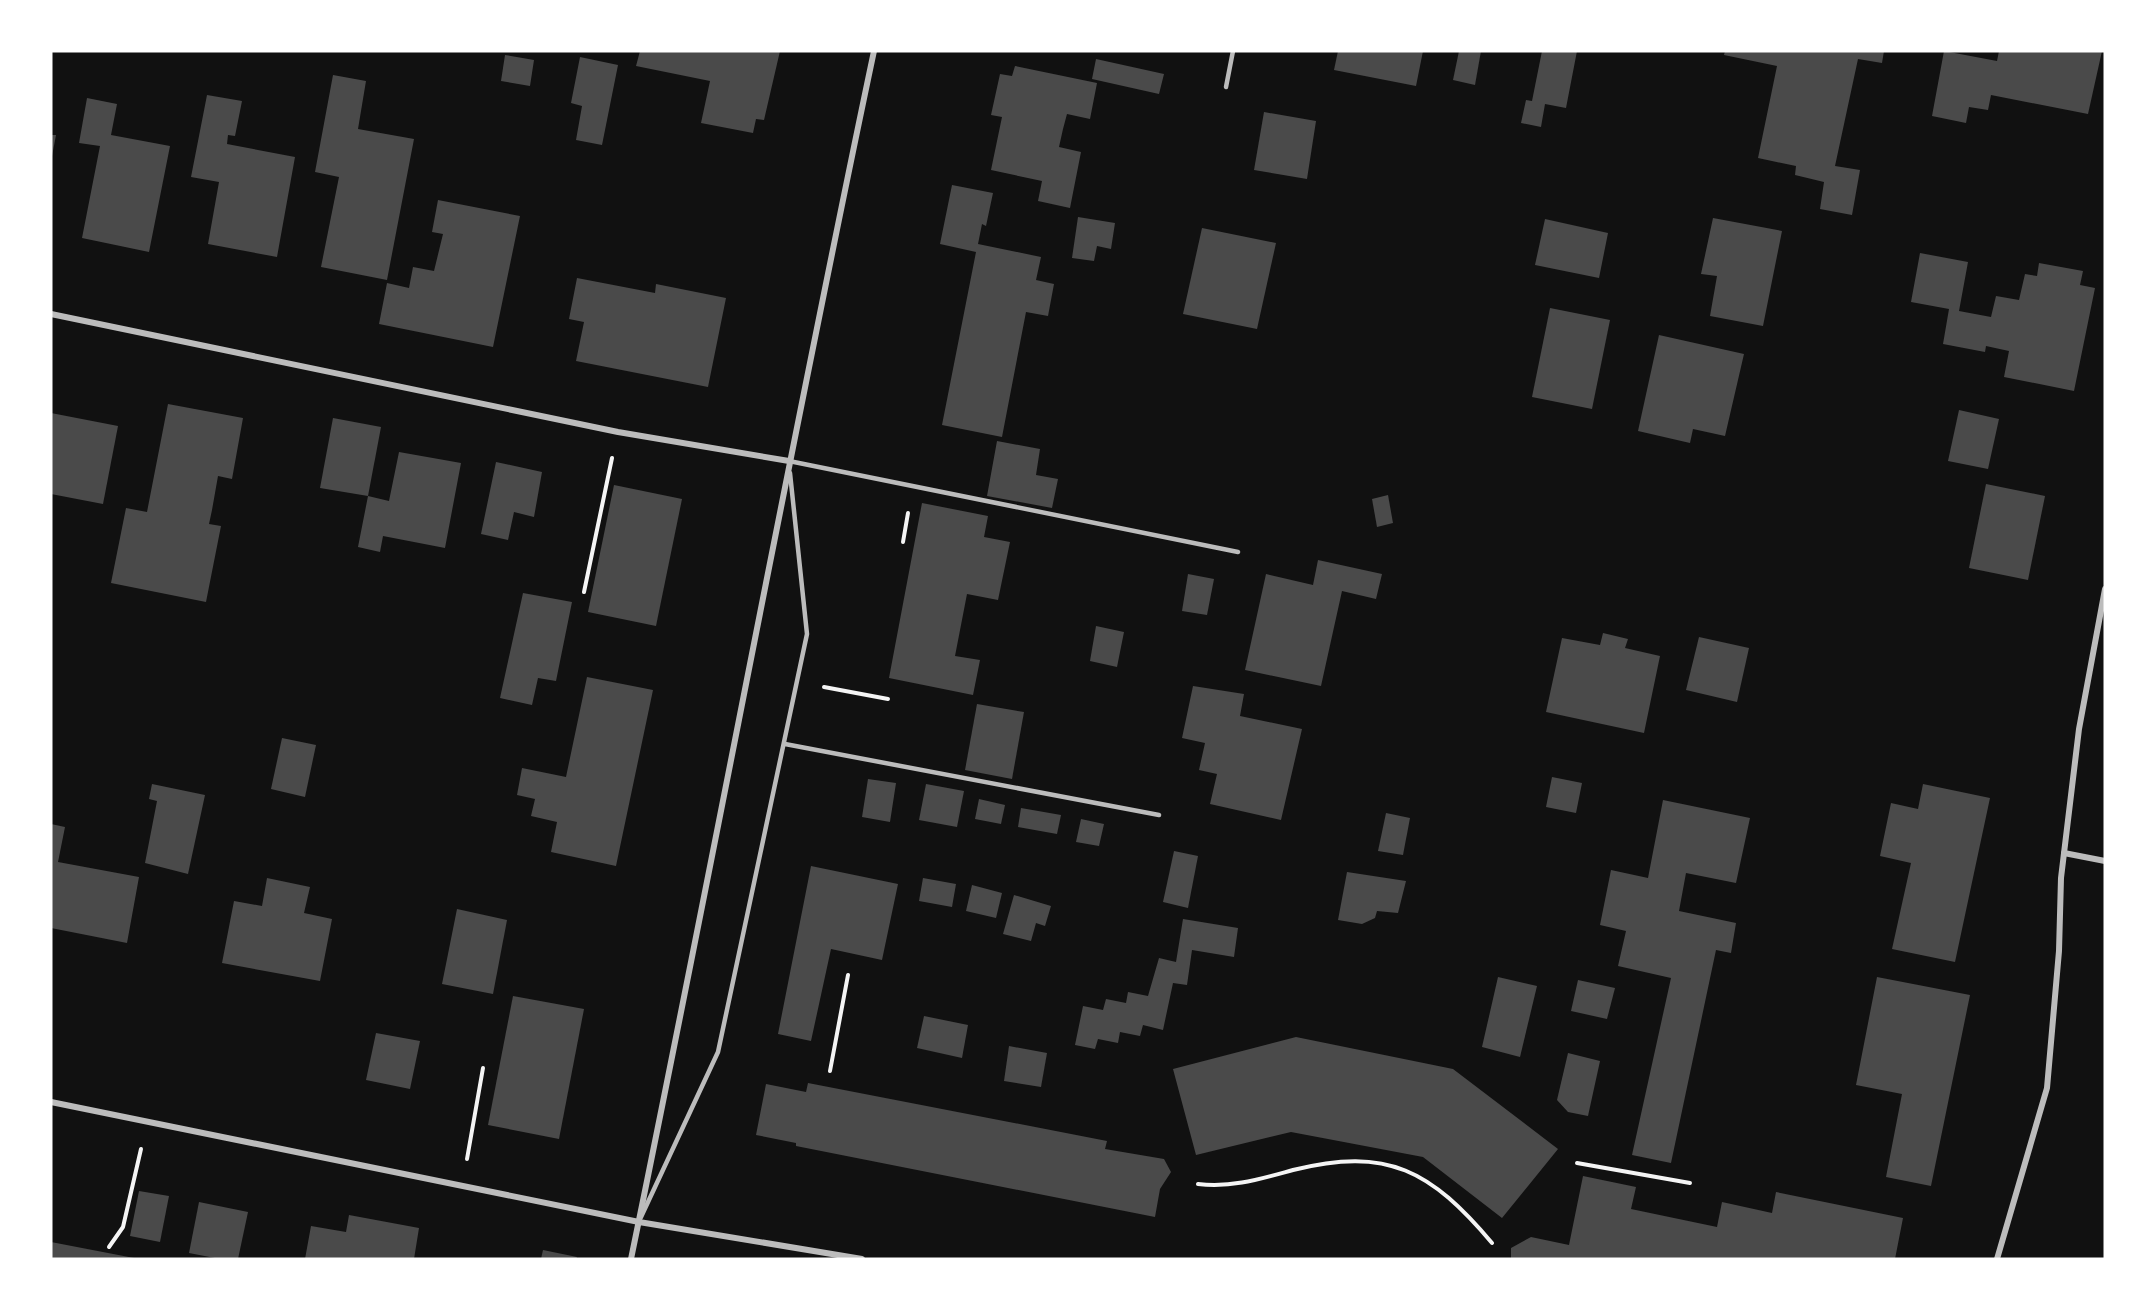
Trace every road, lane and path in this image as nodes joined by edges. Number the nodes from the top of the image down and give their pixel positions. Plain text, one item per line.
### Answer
1 (874, 51) edge
2 (1233, 51) edge
3 (1226, 87) dead end
4 (51, 314) edge
5 (618, 432) junction
6 (789, 461) junction
7 (1238, 552) dead end
8 (2105, 589) edge
9 (584, 592) dead end
10 (797, 682) junction
11 (888, 699) dead end
12 (784, 744) junction
13 (1159, 815) dead end
14 (2064, 853) junction
15 (2105, 861) edge
16 (848, 975) dead end
17 (483, 1068) dead end
18 (830, 1071) dead end
19 (51, 1102) edge
20 (148, 1122) junction
21 (1577, 1163) dead end
22 (1690, 1183) dead end
23 (1198, 1184) dead end
24 (462, 1186) junction
25 (639, 1222) junction
26 (1492, 1244) dead end
27 (110, 1247) dead end
28 (631, 1259) edge
29 (862, 1259) edge
30 (1996, 1259) edge

1 - 6 street
2 - 3 lane
4 - 5 street
5 - 6 street
5 - 9 path
6 - 7 lane
6 - 10 lane
6 - 25 street
8 - 14 street
10 - 11 path
10 - 12 lane
12 - 13 lane
12 - 25 lane
14 - 15 street
14 - 30 street
16 - 18 path
17 - 24 path
19 - 20 street
20 - 24 street
20 - 27 path
21 - 22 path
23 - 26 path
24 - 25 street
25 - 28 street
25 - 29 street

